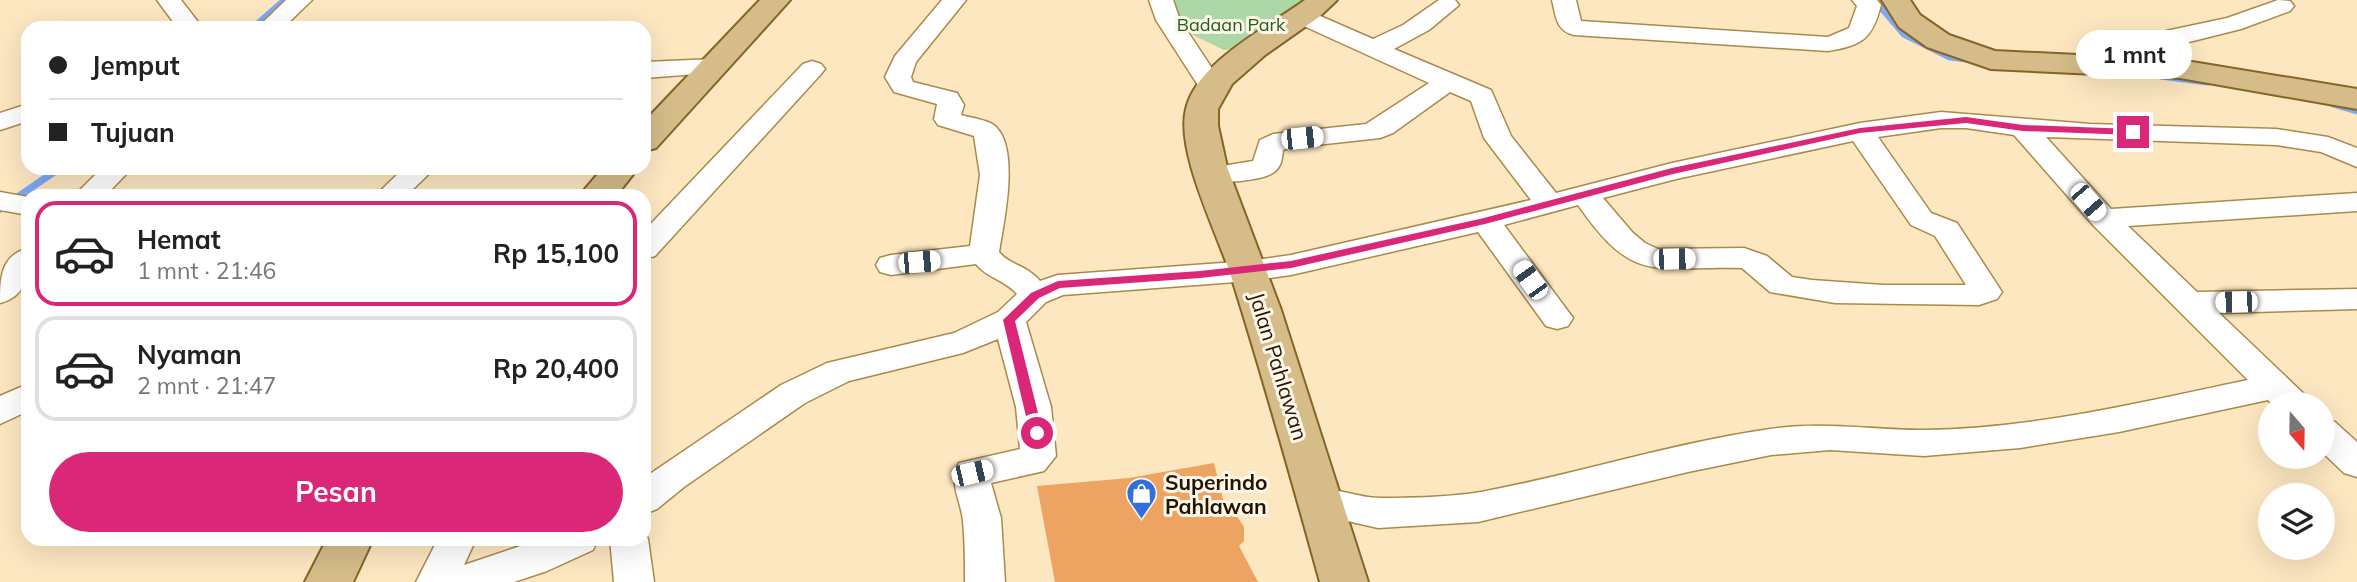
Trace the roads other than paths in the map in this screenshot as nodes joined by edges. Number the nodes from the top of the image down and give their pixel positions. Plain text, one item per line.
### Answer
1 (169, 0) edge
2 (300, 0) edge
3 (776, 0) edge
4 (954, 0) edge
5 (1133, 0) edge
6 (1564, 0) edge
7 (1161, 2) edge
8 (1447, 5) dead end
9 (1879, 5) edge
10 (2282, 6) dead end
11 (1313, 8) edge
12 (185, 21) edge
13 (278, 21) edge
14 (1371, 49) junction
15 (715, 67) junction
16 (812, 69) dead end
17 (2180, 69) junction
18 (651, 70) edge
19 (1448, 82) junction
20 (1212, 88) junction
21 (2357, 99) edge
22 (21, 114) edge
23 (0, 122) edge
24 (2023, 128) junction
25 (1860, 131) junction
26 (651, 134) edge
27 (2357, 159) edge
28 (110, 175) edge
29 (413, 175) edge
30 (615, 175) edge
31 (1214, 175) junction
32 (96, 189) edge
33 (397, 189) edge
34 (603, 189) edge
35 (2357, 202) edge
36 (1549, 203) junction
37 (1591, 203) dead end
38 (2103, 219) junction
39 (1485, 221) junction
40 (651, 242) edge
41 (984, 253) junction
42 (891, 265) dead end
43 (16, 267) edge
44 (1249, 271) junction
45 (0, 293) edge
46 (1035, 295) junction
47 (2357, 299) edge
48 (2188, 303) junction
49 (1557, 318) dead end
50 (1009, 320) junction
51 (2280, 392) edge
52 (2258, 399) edge
53 (21, 400) edge
54 (0, 411) edge
55 (2335, 443) edge
56 (2357, 463) edge
57 (651, 493) edge
58 (1321, 502) junction
59 (346, 546) edge
60 (454, 546) edge
61 (564, 546) edge
62 (630, 546) edge
63 (328, 582) edge
64 (436, 582) edge
65 (463, 582) edge
66 (634, 582) edge
67 (985, 582) edge
68 (1345, 582) edge

1 - 12 street
2 - 13 street
3 - 15 main road
4 - 41 street
5 - 7 street
6 - 9 street
7 - 20 street
8 - 14 street
9 - 17 main road
10 - 17 street
11 - 14 street
11 - 20 main road, Jalan Pahlawan
14 - 19 street
15 - 18 street
15 - 26 main road
16 - 40 street
17 - 21 main road
19 - 31 street
19 - 36 street
20 - 31 main road, Jalan Pahlawan
22 - 23 street
24 - 25 street
24 - 27 street
24 - 38 street
25 - 36 street
25 - 37 street
28 - 32 street
29 - 33 street
30 - 34 main road
31 - 44 main road, Jalan Pahlawan
35 - 38 street
36 - 39 street
38 - 48 street
39 - 44 street
39 - 49 street
41 - 42 street
41 - 46 street
43 - 45 street
44 - 46 street
44 - 58 main road, Jalan Pahlawan
46 - 50 street
47 - 48 street
48 - 51 street
50 - 57 street
50 - 67 street
52 - 58 street
53 - 54 street
55 - 56 street
58 - 68 main road, Jalan Pahlawan
59 - 63 main road
60 - 64 street
61 - 65 street
62 - 66 street

